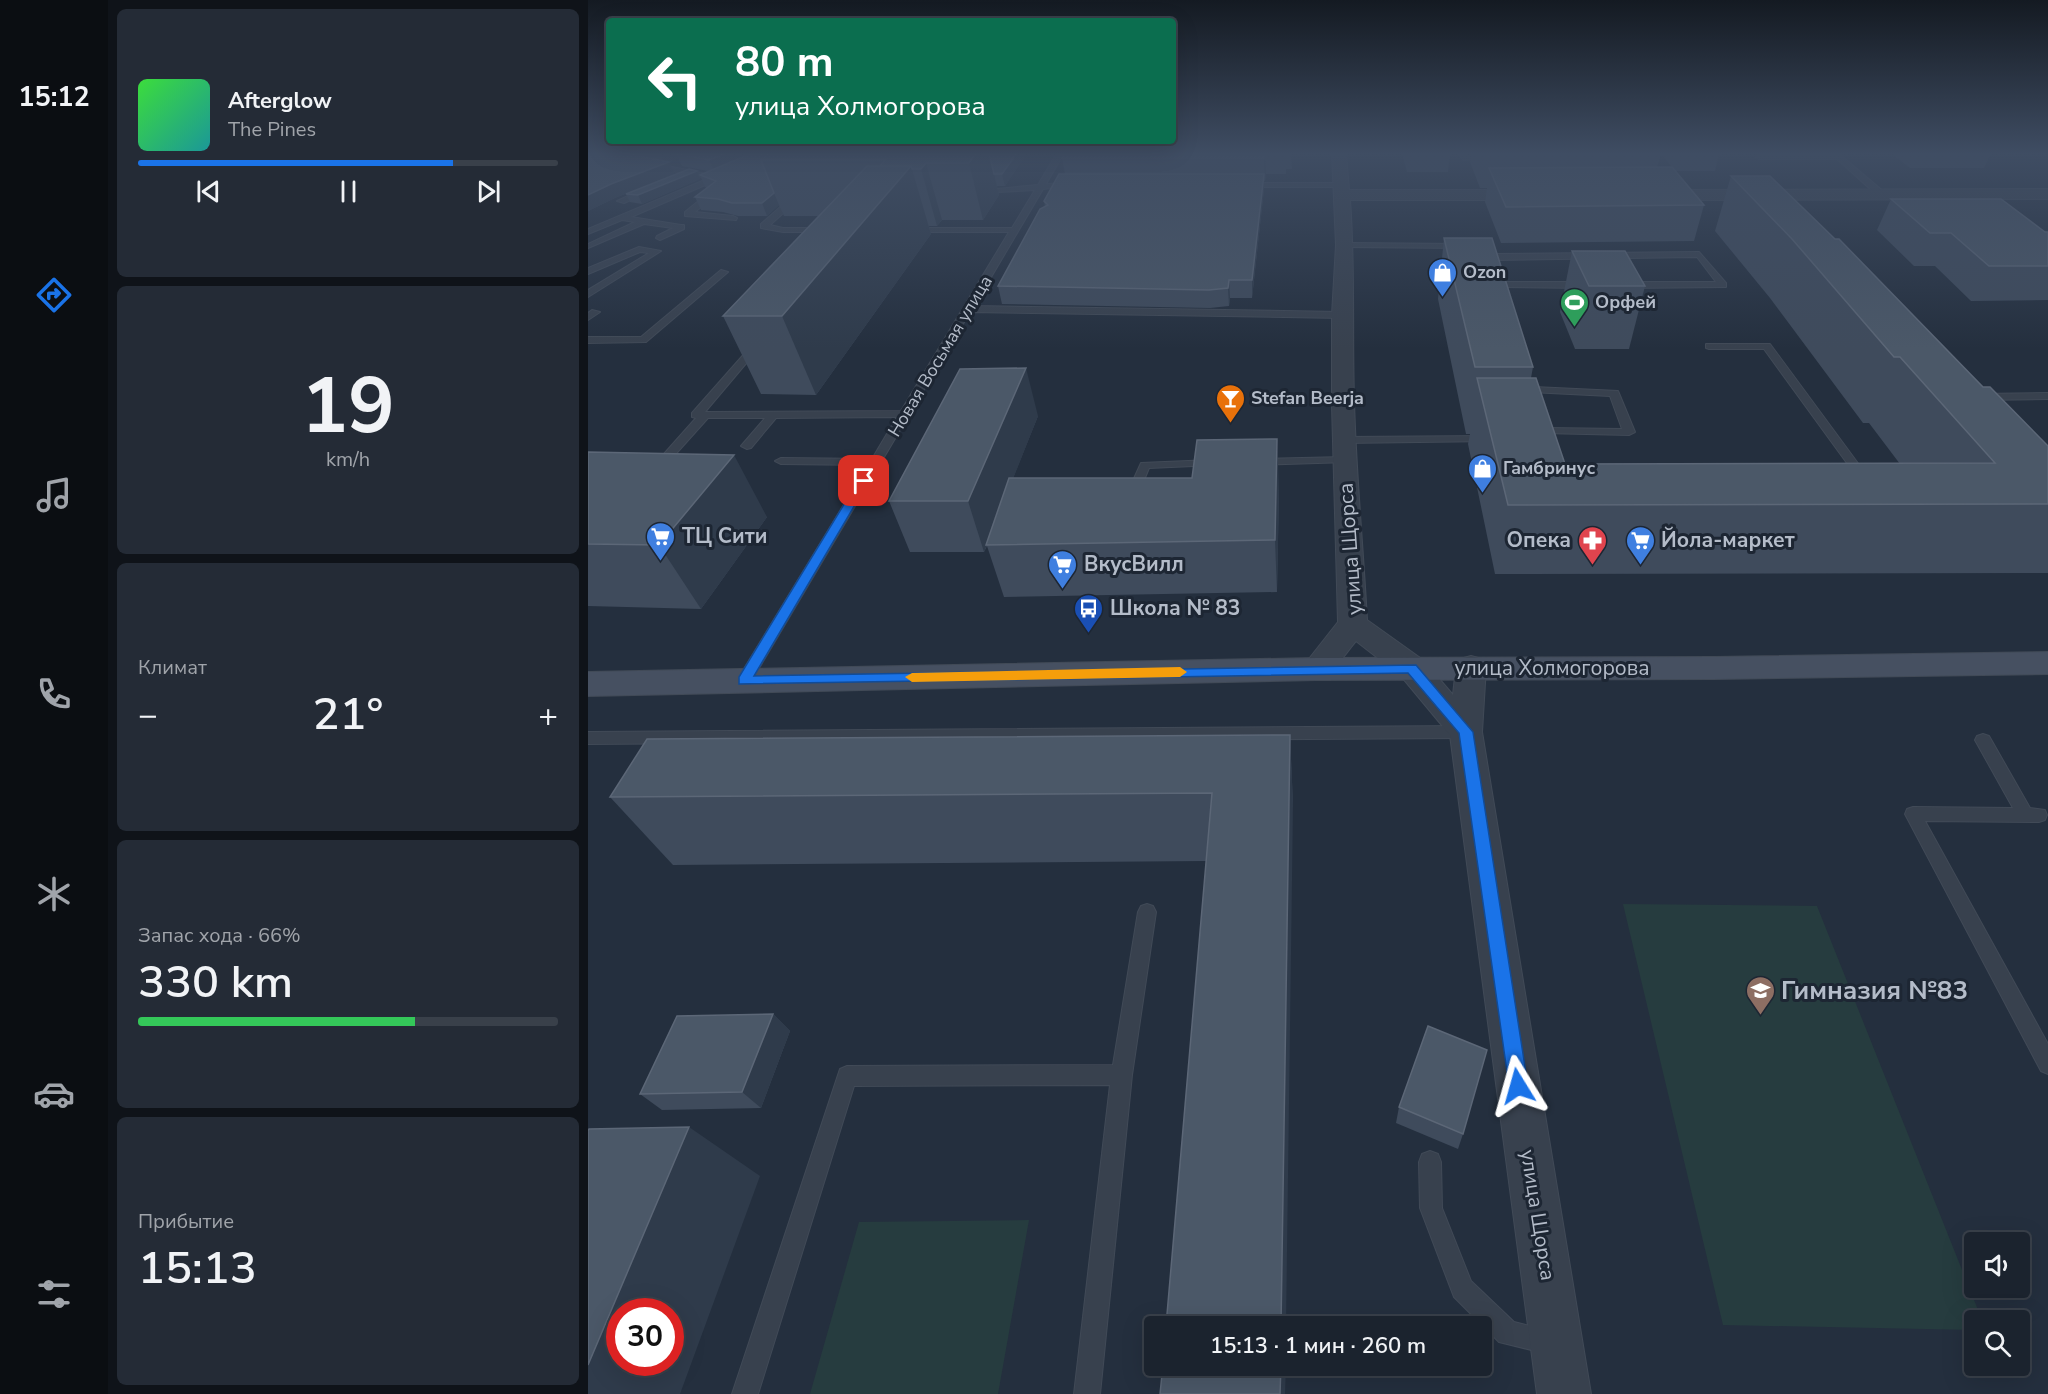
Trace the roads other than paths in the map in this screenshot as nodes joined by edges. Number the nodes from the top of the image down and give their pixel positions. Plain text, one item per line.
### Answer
1 (622, 218) joint
2 (773, 218) edge
3 (1025, 218) edge
4 (1344, 218) edge
5 (778, 219) edge
6 (644, 221) junction
7 (1022, 224) junction
8 (783, 230) junction
9 (829, 230) edge
10 (899, 230) dead end
11 (588, 232) edge
12 (660, 238) dead end
13 (787, 240) dead end
14 (1345, 245) junction
15 (590, 246) dead end
16 (588, 271) edge
17 (724, 272) dead end
18 (1499, 276) junction
19 (1595, 285) edge
20 (1618, 285) edge
21 (588, 294) edge
22 (969, 309) junction
23 (1342, 315) junction
24 (765, 336) edge
25 (588, 340) edge
26 (1709, 346) dead end
27 (1534, 390) edge
28 (2048, 396) edge
29 (1986, 405) edge
30 (905, 414) junction
31 (705, 415) junction
32 (774, 415) junction
33 (1543, 431) edge
34 (1505, 439) edge
35 (747, 446) dead end
36 (1345, 450) junction
37 (669, 455) edge
38 (781, 461) dead end
39 (875, 462) junction
40 (1870, 487) edge
41 (1124, 494) edge
42 (1353, 624) junction
43 (2048, 663) edge
44 (1472, 667) junction
45 (1412, 668) junction
46 (1316, 669) junction
47 (744, 681) junction
48 (588, 684) edge
49 (1466, 732) junction
50 (588, 738) edge
51 (1983, 740) dead end
52 (1147, 912) dead end
53 (2048, 1064) edge
54 (1122, 1075) junction
55 (1430, 1162) dead end
56 (1557, 1344) junction
57 (745, 1394) edge
58 (1087, 1394) edge
59 (1564, 1394) edge

1 - 6 lane
1 - 11 lane
2 - 8 lane
3 - 7 lane, Новая Восьмая улица
4 - 14 street, улица Щорса
5 - 8 lane
6 - 12 lane
6 - 15 lane
7 - 10 lane
7 - 22 lane, Новая Восьмая улица
8 - 9 lane
8 - 13 lane
14 - 18 lane
14 - 23 street, улица Щорса
16 - 21 lane
17 - 25 lane
18 - 19 lane
18 - 20 lane
22 - 23 lane
22 - 30 lane, Новая Восьмая улица
23 - 36 street, улица Щорса
24 - 31 lane
26 - 40 lane
27 - 33 lane
28 - 29 lane
30 - 32 lane
30 - 39 lane, Новая Восьмая улица
31 - 32 lane
31 - 37 lane
32 - 35 lane
34 - 36 lane
36 - 41 lane
36 - 42 street, улица Щорса
38 - 39 lane
39 - 47 lane, Новая Восьмая улица
42 - 45 street, улица Щорса
42 - 46 street
43 - 44 main road, улица Холмогорова
44 - 45 main road, улица Холмогорова
44 - 49 street
45 - 46 main road, улица Холмогорова
45 - 49 street, улица Щорса
46 - 47 main road, улица Холмогорова
47 - 48 main road, улица Холмогорова
49 - 50 lane
49 - 56 street, улица Щорса
51 - 53 lane
52 - 54 lane
54 - 57 lane
54 - 58 lane
55 - 56 lane
56 - 59 street, улица Щорса

